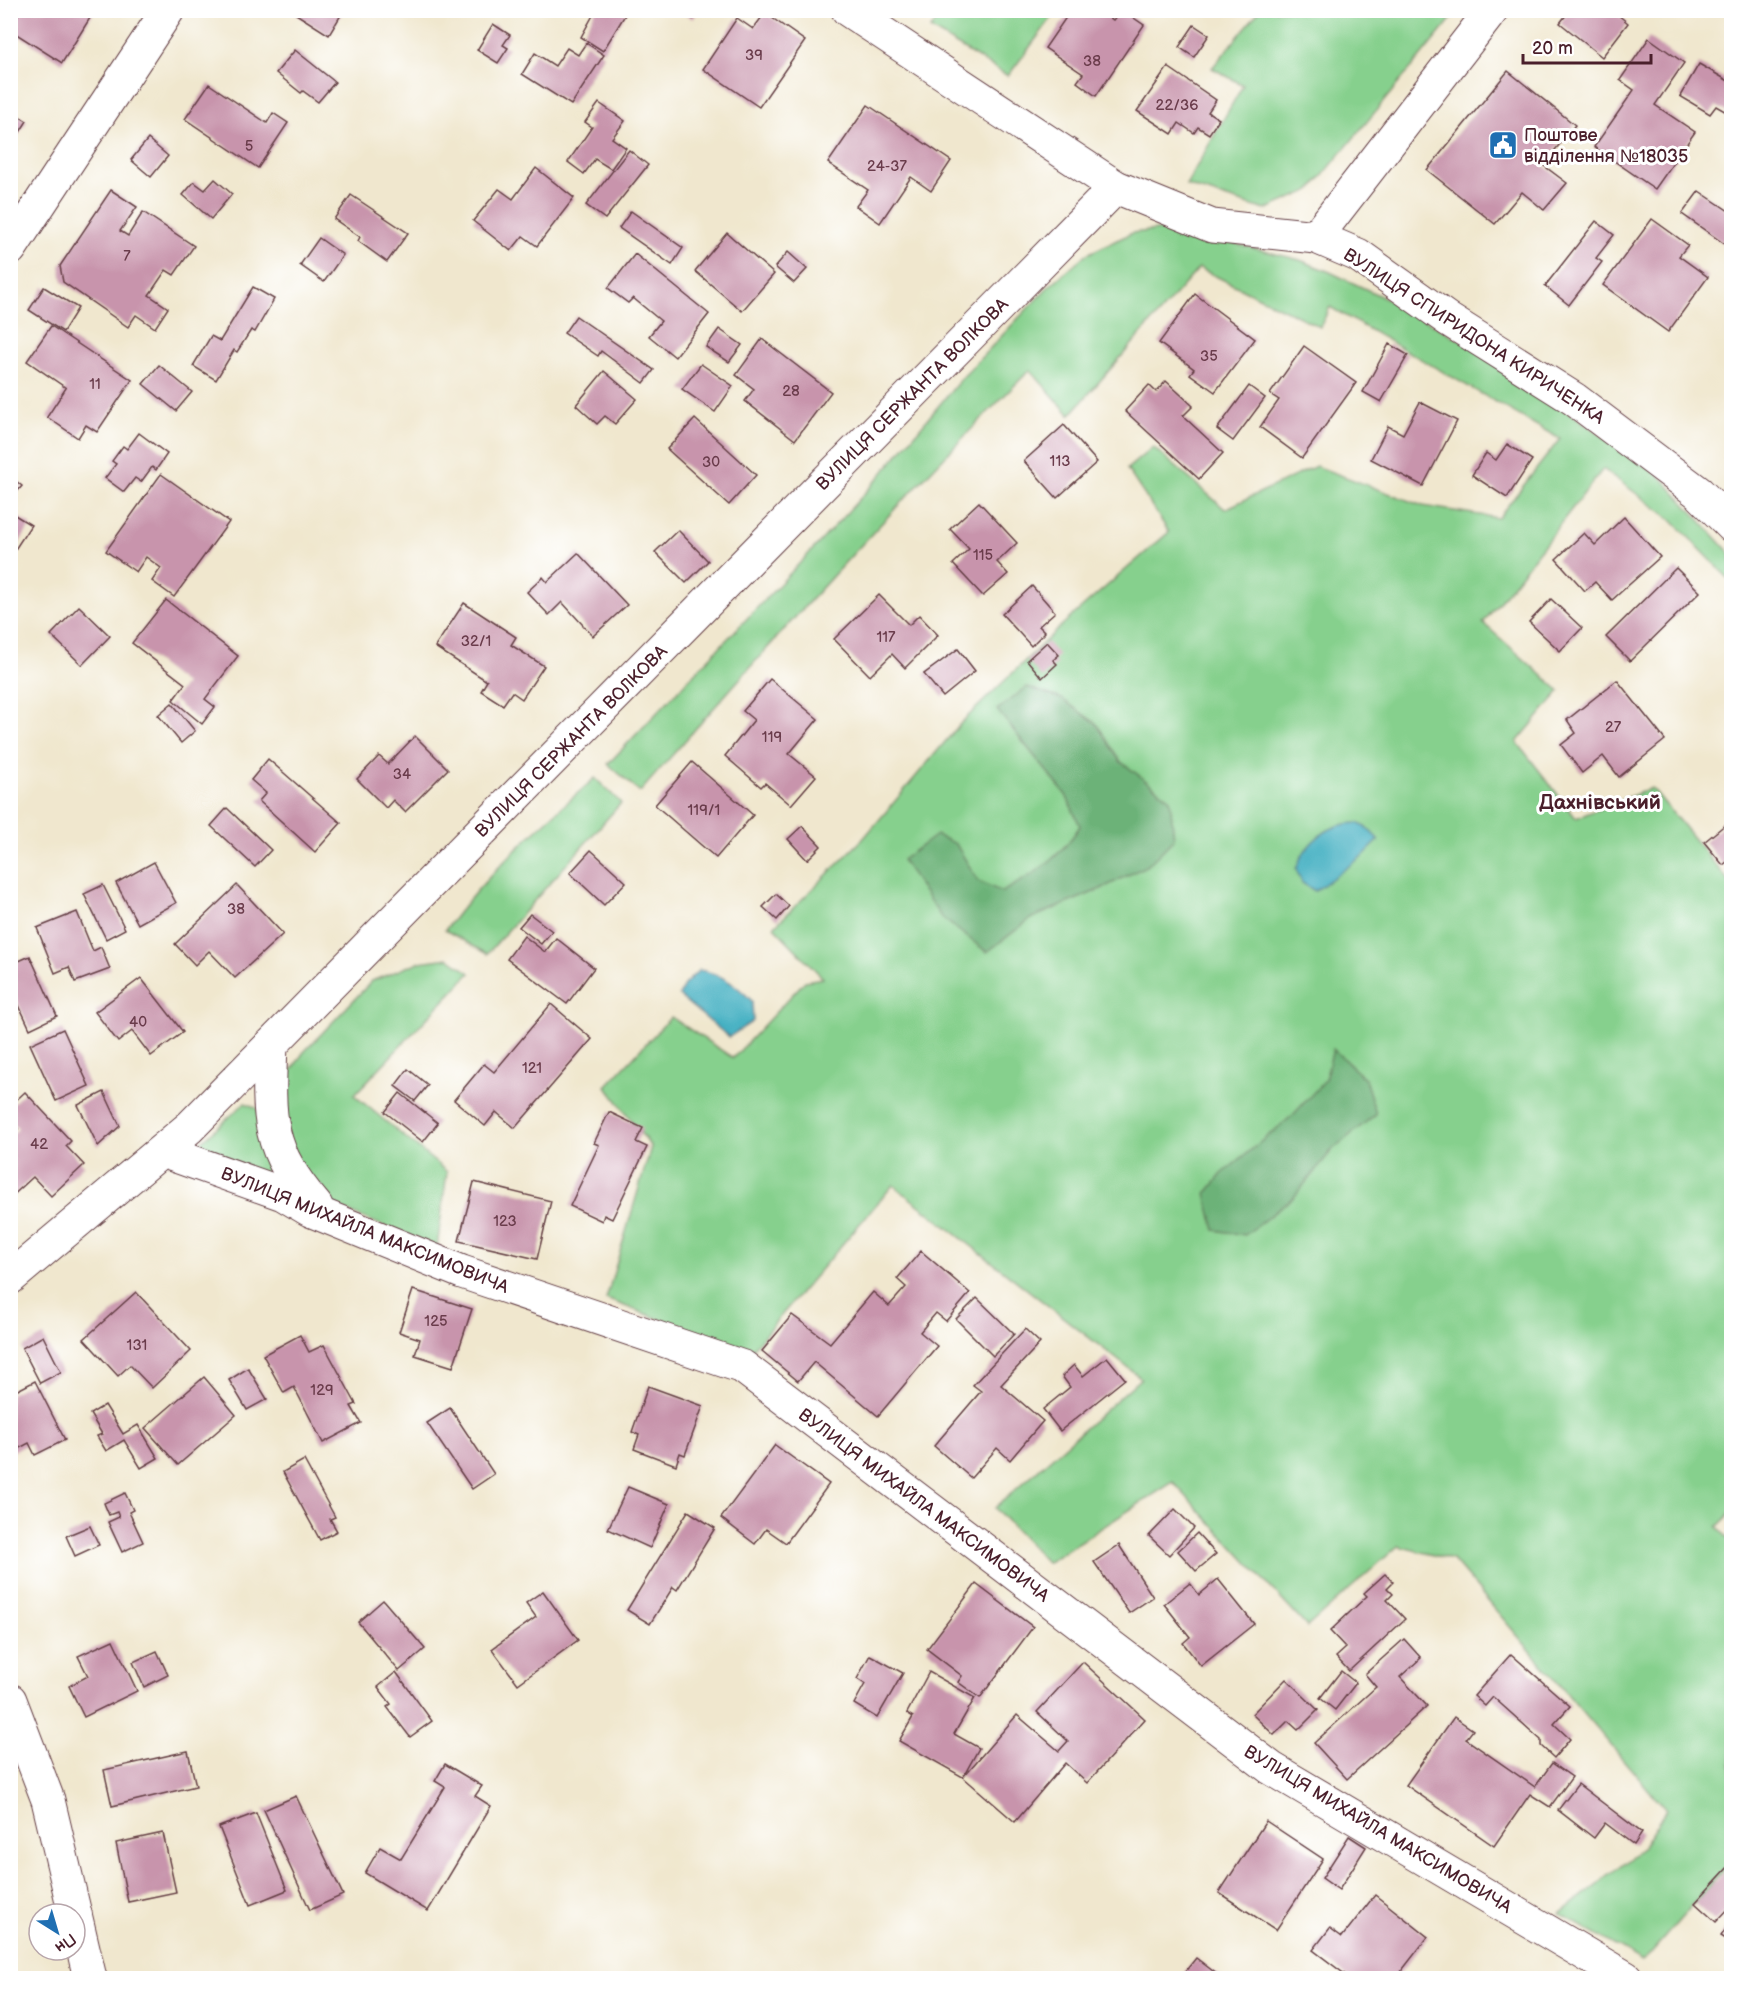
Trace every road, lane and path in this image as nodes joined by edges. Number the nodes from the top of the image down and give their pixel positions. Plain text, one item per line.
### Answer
1 (168, 10) edge
2 (848, 10) edge
3 (1492, 10) edge
4 (1116, 187) junction
5 (1316, 237) junction
6 (10, 249) edge
7 (1731, 526) edge
8 (271, 1045) junction
9 (162, 1151) junction
10 (323, 1215) junction
11 (10, 1278) edge
12 (10, 1700) edge
13 (72, 1902) edge
14 (86, 1962) edge
15 (90, 1978) edge
16 (1626, 1978) edge

1 - 6 street
2 - 4 street, ВУЛИЦЯ СПИРИДОНА КИРИЧЕНКА
3 - 5 street
4 - 5 street, ВУЛИЦЯ СПИРИДОНА КИРИЧЕНКА
4 - 8 street, ВУЛИЦЯ СЕРЖАНТА ВОЛКОВА
5 - 7 street, ВУЛИЦЯ СПИРИДОНА КИРИЧЕНКА
8 - 9 street, ВУЛИЦЯ СЕРЖАНТА ВОЛКОВА
8 - 10 street
9 - 10 street, ВУЛИЦЯ МИХАЙЛА МАКСИМОВИЧА
9 - 11 street, ВУЛИЦЯ СЕРЖАНТА ВОЛКОВА
10 - 16 street, ВУЛИЦЯ МИХАЙЛА МАКСИМОВИЧА
12 - 13 street
14 - 15 street

